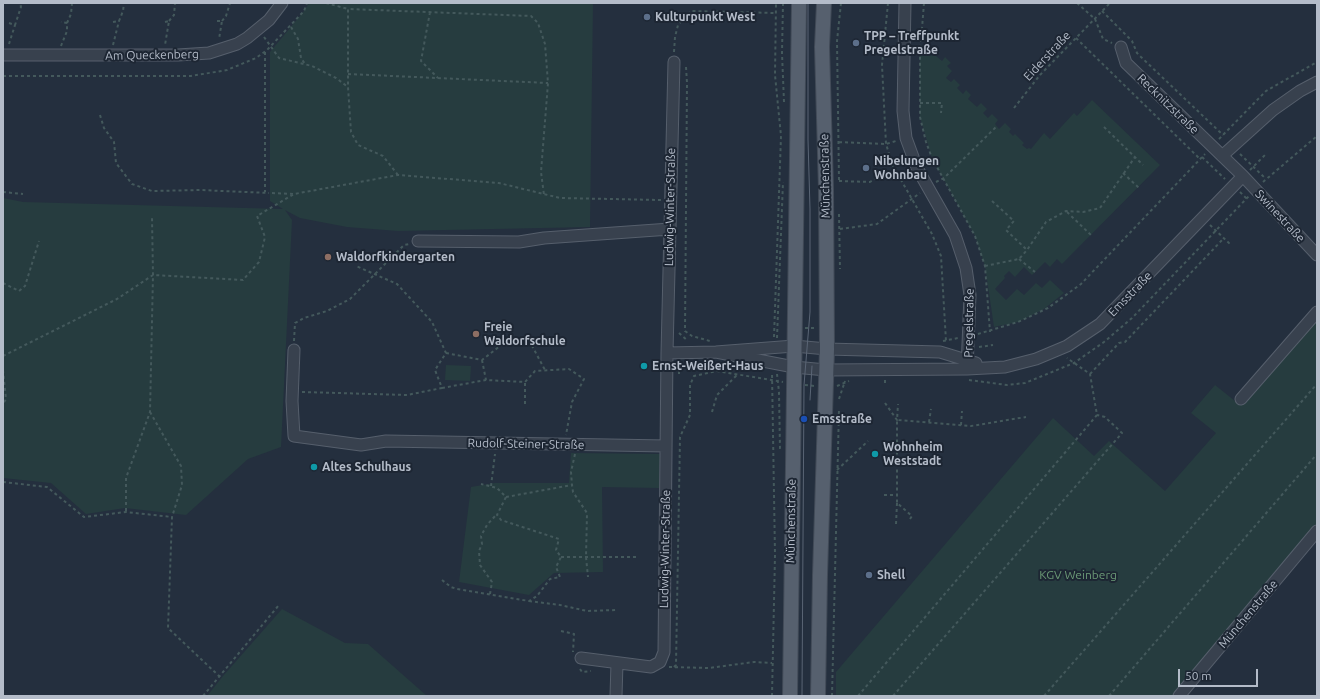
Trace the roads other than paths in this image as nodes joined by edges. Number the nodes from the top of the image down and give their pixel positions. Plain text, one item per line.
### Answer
1 (282, 3) edge
2 (799, 3) edge
3 (905, 3) edge
4 (823, 7) edge
5 (1121, 46) road end
6 (3, 55) edge
7 (674, 62) road end
8 (1317, 82) edge
9 (1222, 156) junction
10 (1243, 176) junction
11 (670, 230) junction
12 (418, 241) road end
13 (1317, 255) edge
14 (1317, 312) edge
15 (794, 346) junction
16 (827, 349) junction
17 (294, 350) road end
18 (716, 352) junction
19 (667, 353) junction
20 (794, 367) junction
21 (826, 370) junction
22 (968, 370) junction
23 (1240, 399) dead end
24 (666, 446) junction
25 (1317, 531) edge
26 (577, 657) road end
27 (617, 663) junction
28 (616, 696) edge
29 (790, 696) edge
30 (818, 696) edge
31 (1179, 696) edge

1 - 6 street, Am Queckenberg
2 - 15 main road, Münchenstraße
3 - 22 street, Pregelstraße
4 - 16 main road, Münchenstraße
5 - 9 street, Recknitzstraße
7 - 11 street, Ludwig-Winter-Straße
8 - 9 street
9 - 10 street
10 - 13 street, Swinestraße
10 - 22 street, Emsstraße
11 - 12 street
11 - 19 street, Ludwig-Winter-Straße
14 - 23 street
15 - 16 street
15 - 18 street
15 - 20 main road, Münchenstraße
16 - 21 main road, Münchenstraße
16 - 22 street, Emsstraße
17 - 24 street, Rudolf-Steiner-Straße
18 - 19 street
18 - 20 street
19 - 24 street, Ludwig-Winter-Straße
20 - 21 street, Emsstraße
20 - 29 main road, Münchenstraße
21 - 22 street, Emsstraße
21 - 30 main road, Münchenstraße
24 - 27 street, Ludwig-Winter-Straße
25 - 31 street, Münchenstraße
26 - 27 street
27 - 28 street

